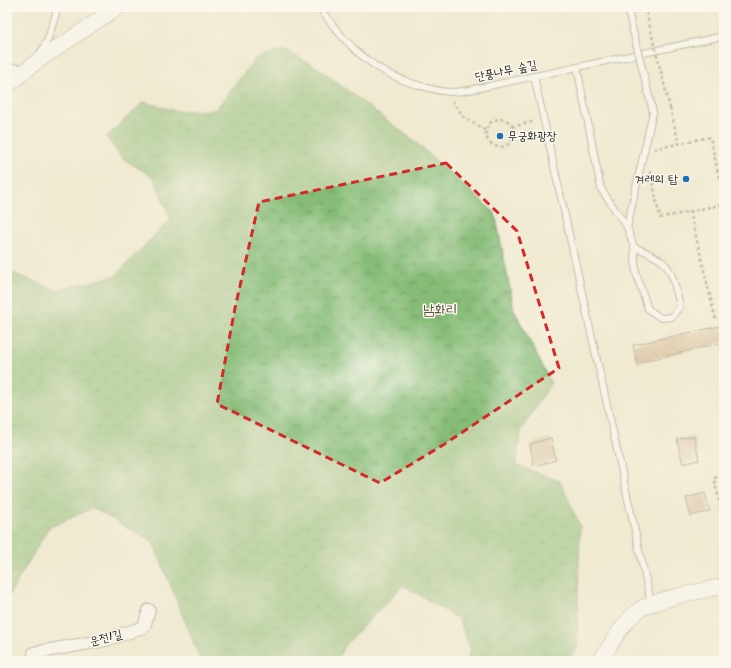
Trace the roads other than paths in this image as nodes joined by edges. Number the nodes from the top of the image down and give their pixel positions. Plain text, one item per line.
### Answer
1 (58, 7) edge
2 (118, 7) edge
3 (319, 7) edge
4 (627, 7) edge
5 (724, 36) edge
6 (33, 65) junction
7 (577, 67) junction
8 (7, 68) edge
9 (534, 76) junction
10 (7, 86) edge
11 (627, 227) junction
12 (634, 248) junction
13 (724, 586) edge
14 (652, 604) junction
15 (149, 610) dead end
16 (34, 661) edge
17 (600, 661) edge

1 - 6 lane
2 - 6 street
3 - 9 lane, 단풍나무 숲길
4 - 11 lane, bridge
5 - 7 lane, 단풍나무 숲길
6 - 8 lane
6 - 10 street
7 - 9 lane, 단풍나무 숲길
7 - 11 lane
9 - 14 lane
11 - 12 lane
12 - 12 lane
13 - 14 street
14 - 17 street
15 - 16 street, 운전1길

